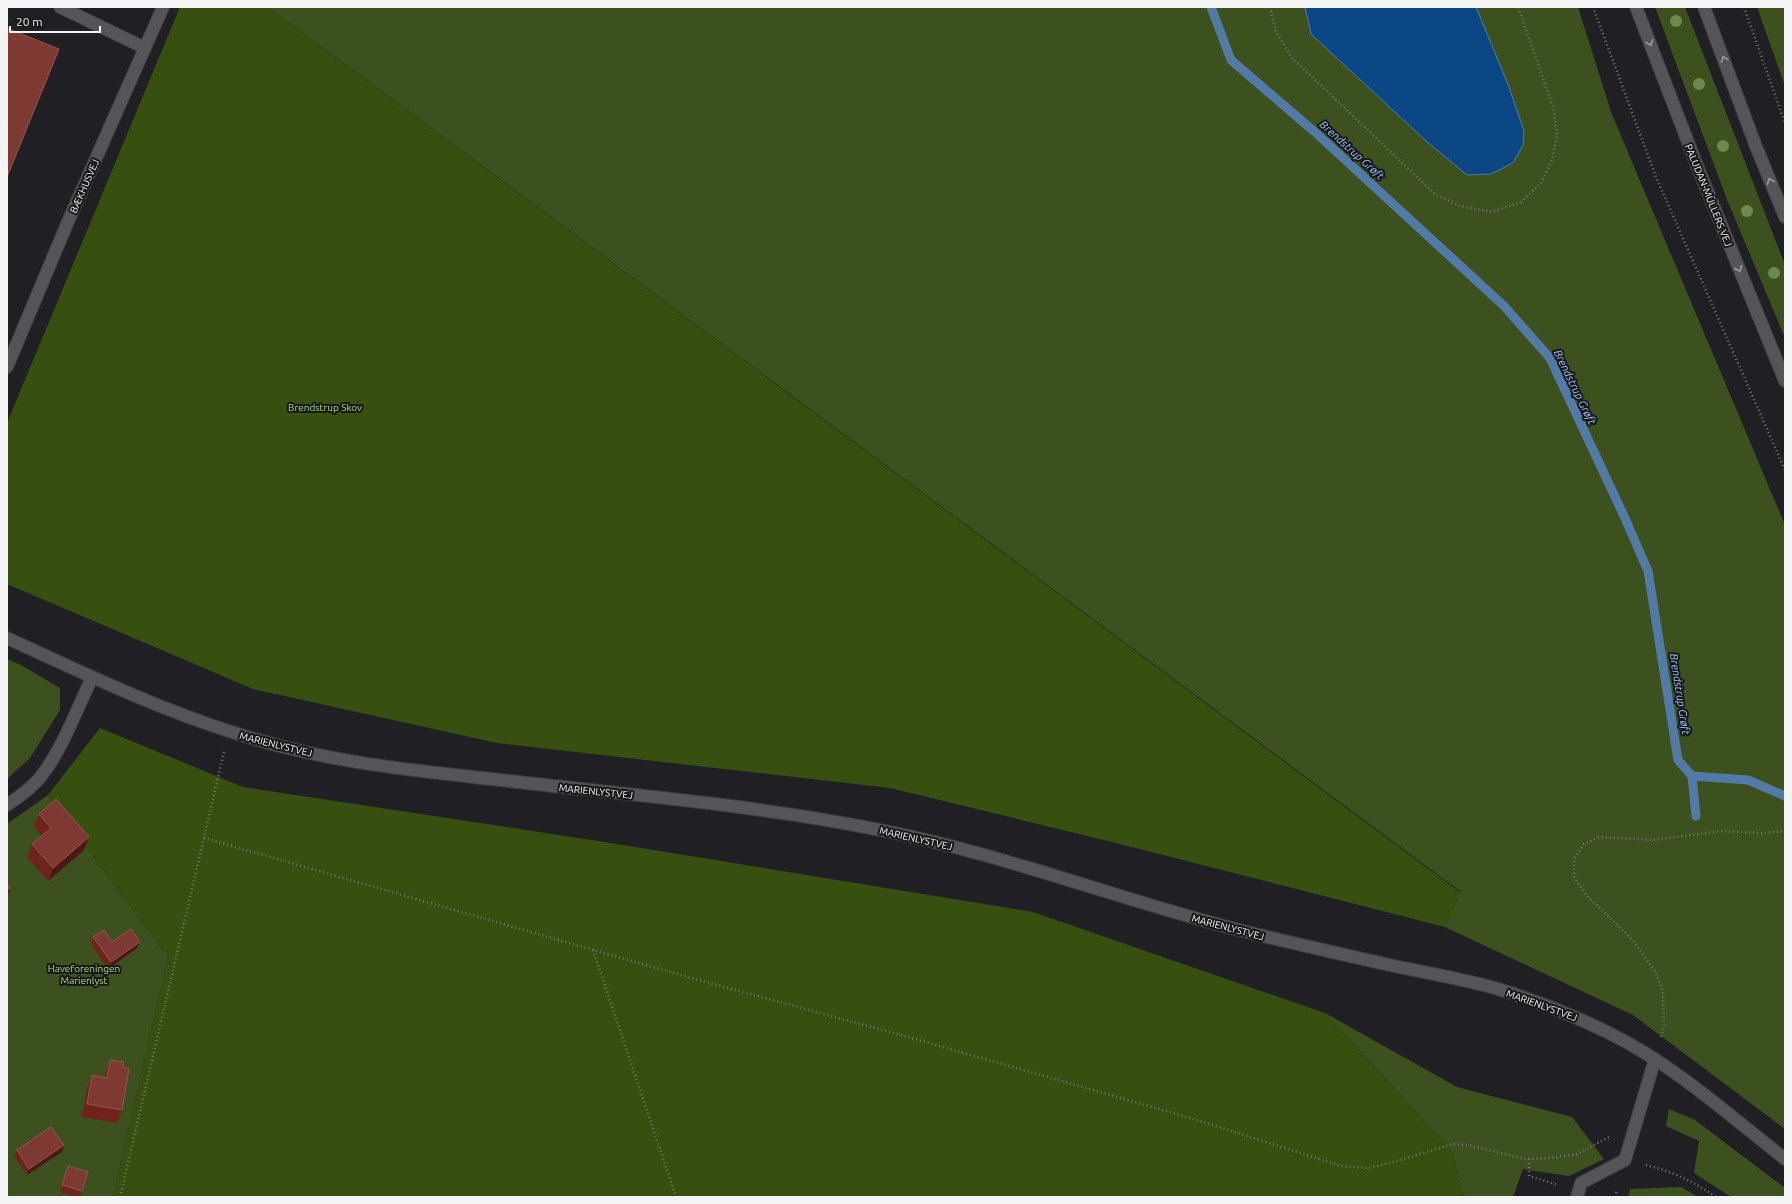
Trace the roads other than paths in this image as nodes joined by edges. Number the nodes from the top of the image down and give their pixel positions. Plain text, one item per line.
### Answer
1 (60, 7) edge
2 (163, 7) edge
3 (1636, 7) edge
4 (1704, 7) edge
5 (145, 48) junction
6 (1785, 217) edge
7 (7, 367) edge
8 (1785, 381) edge
9 (7, 638) edge
10 (92, 678) junction
11 (7, 805) edge
12 (1655, 1058) junction
13 (1785, 1159) edge
14 (1577, 1197) edge

1 - 5 street
2 - 5 street, BÆKHUSVEJ
3 -> 8 street, PALUDAN-MÜLLERS VEJ
6 -> 4 street
5 - 7 street, BÆKHUSVEJ
9 - 10 street, MARIENLYSTVEJ
10 - 11 street
10 - 12 street, MARIENLYSTVEJ
12 - 13 street, MARIENLYSTVEJ
12 - 14 street

